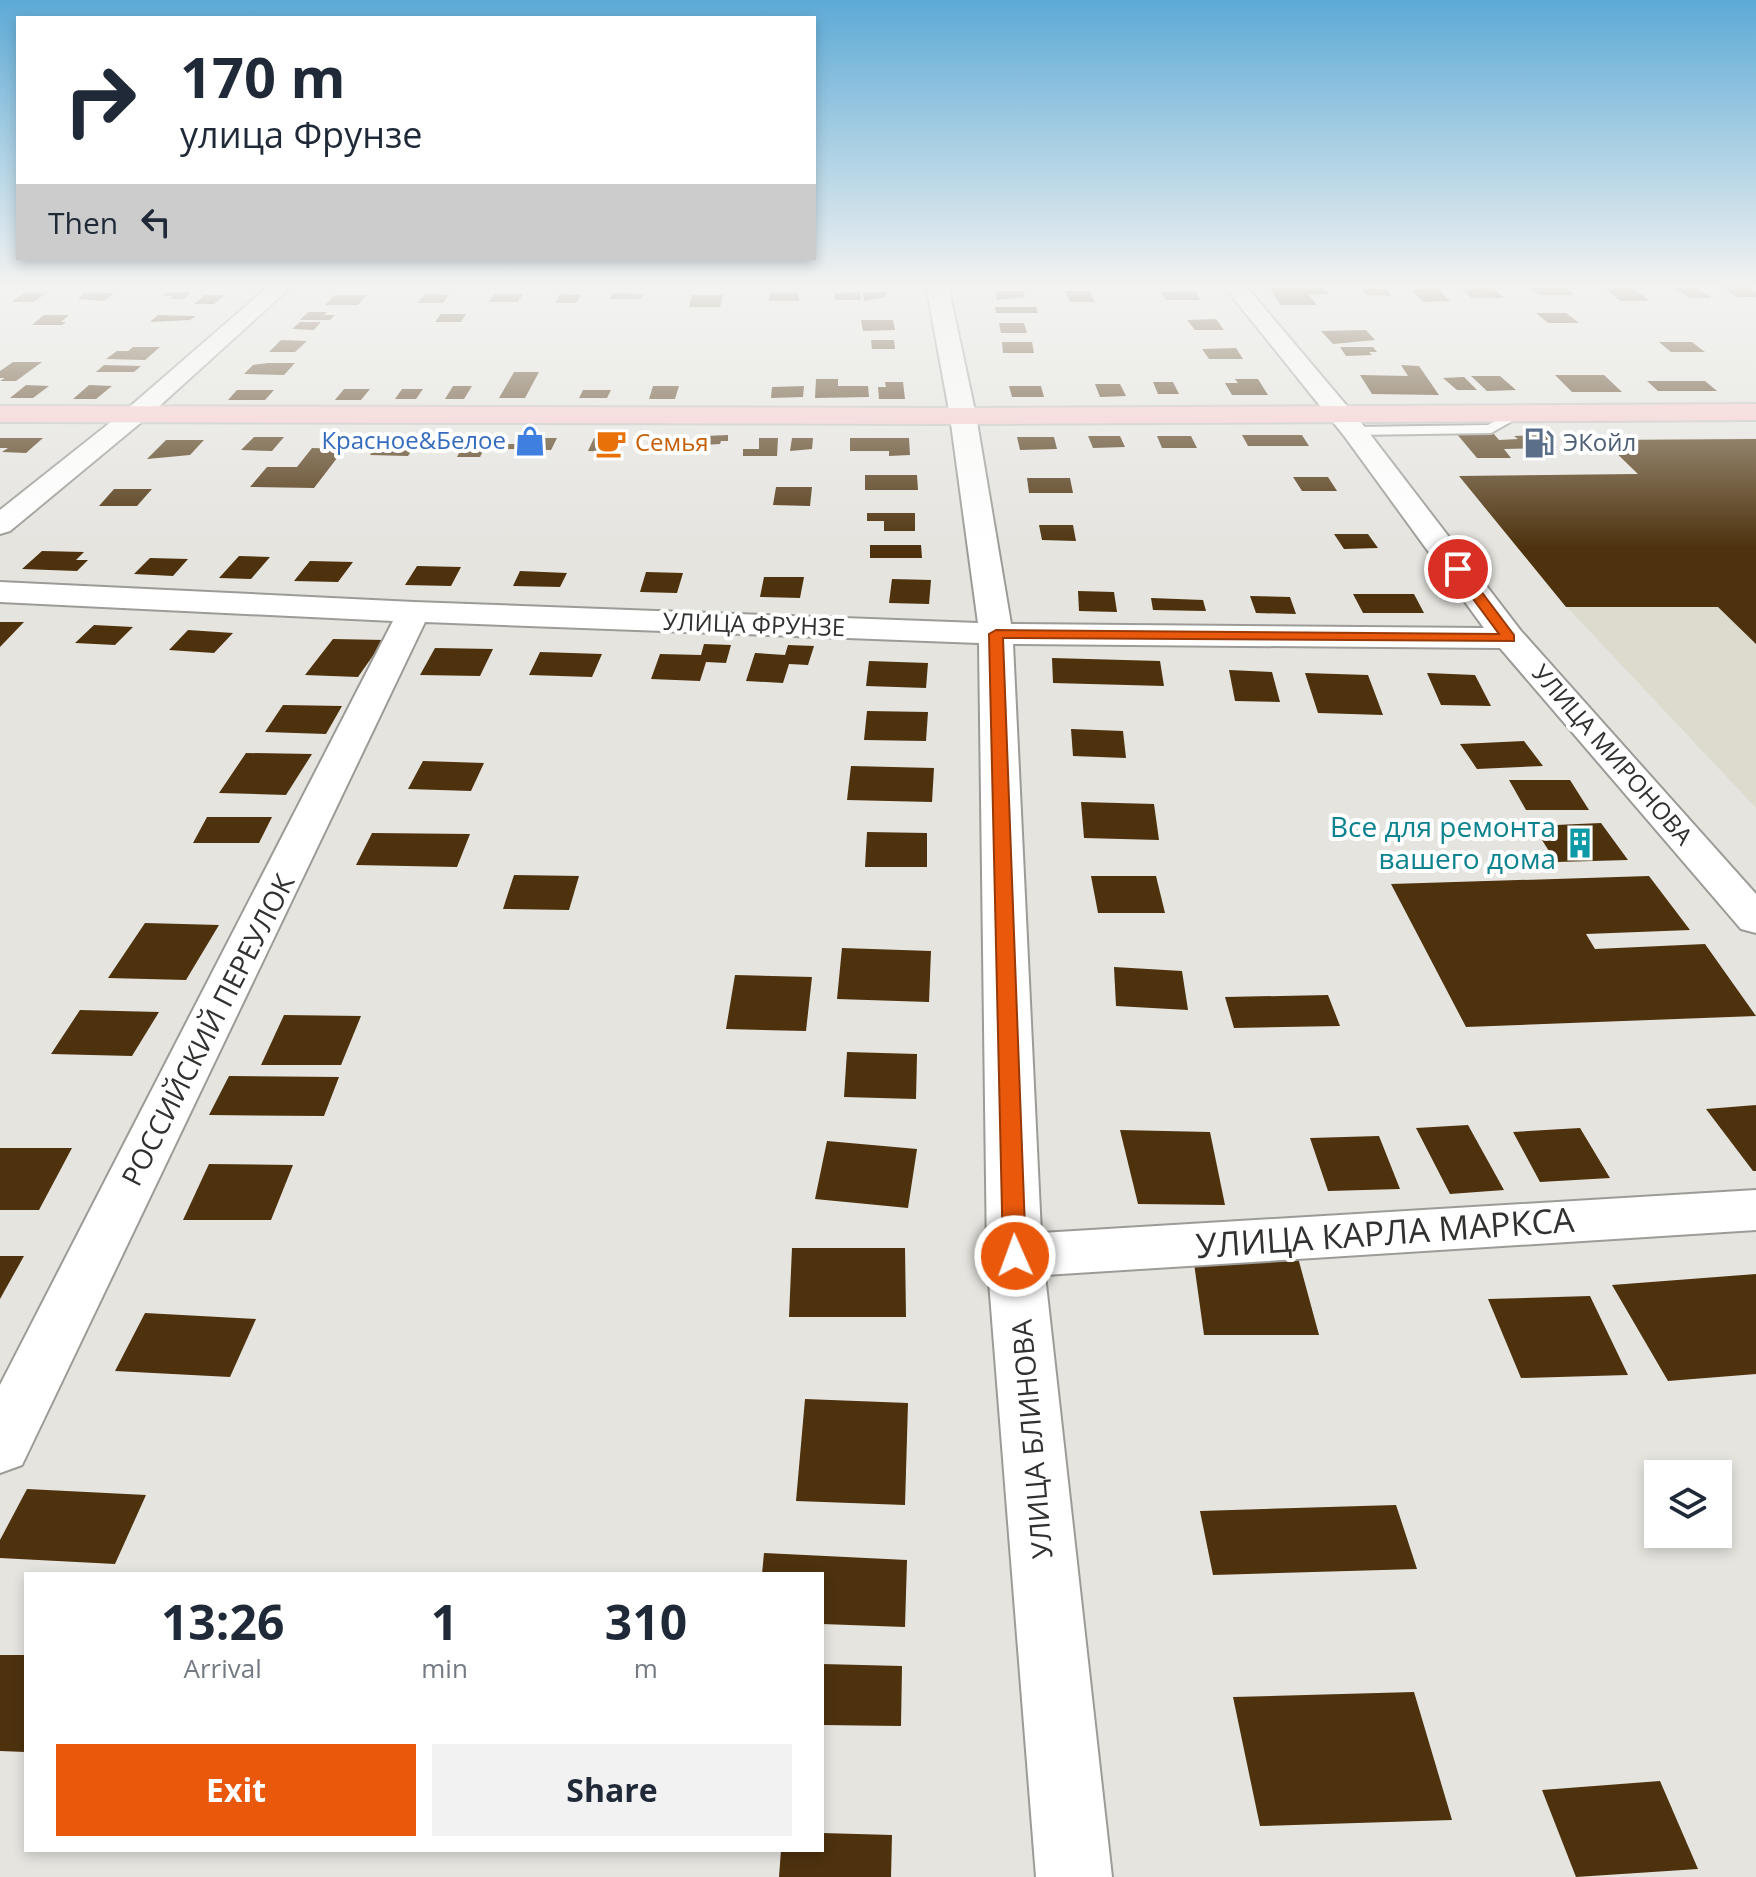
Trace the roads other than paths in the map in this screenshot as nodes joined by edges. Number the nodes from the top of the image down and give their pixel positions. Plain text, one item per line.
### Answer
1 (183, 373) edge
2 (954, 373) edge
3 (1305, 373) edge
4 (1756, 412) edge
5 (0, 414) edge
6 (135, 415) junction
7 (963, 416) junction
8 (1347, 423) junction
9 (0, 525) edge
10 (0, 592) edge
11 (414, 612) junction
12 (996, 634) junction
13 (1509, 638) junction
14 (1756, 920) edge
15 (1756, 1210) edge
16 (1015, 1256) junction
17 (0, 1446) edge
18 (1074, 1877) edge

1 - 6 street
2 - 7 street, УЛИЦА БЛИНОВА
3 - 8 street, УЛИЦА МИРОНОВА
4 - 8 main road
5 - 6 main road
6 - 7 main road
6 - 9 street
7 - 8 main road
7 - 12 street, УЛИЦА БЛИНОВА
8 - 13 street, УЛИЦА МИРОНОВА
10 - 11 street, УЛИЦА ФРУНЗЕ
11 - 12 street, УЛИЦА ФРУНЗЕ
11 - 17 street, РОССИЙСКИЙ ПЕРЕУЛОК
12 - 13 street, УЛИЦА ФРУНЗЕ
12 - 16 street, УЛИЦА БЛИНОВА
13 - 14 street, УЛИЦА МИРОНОВА
15 - 16 street, УЛИЦА КАРЛА МАРКСА
16 - 18 street, УЛИЦА БЛИНОВА

